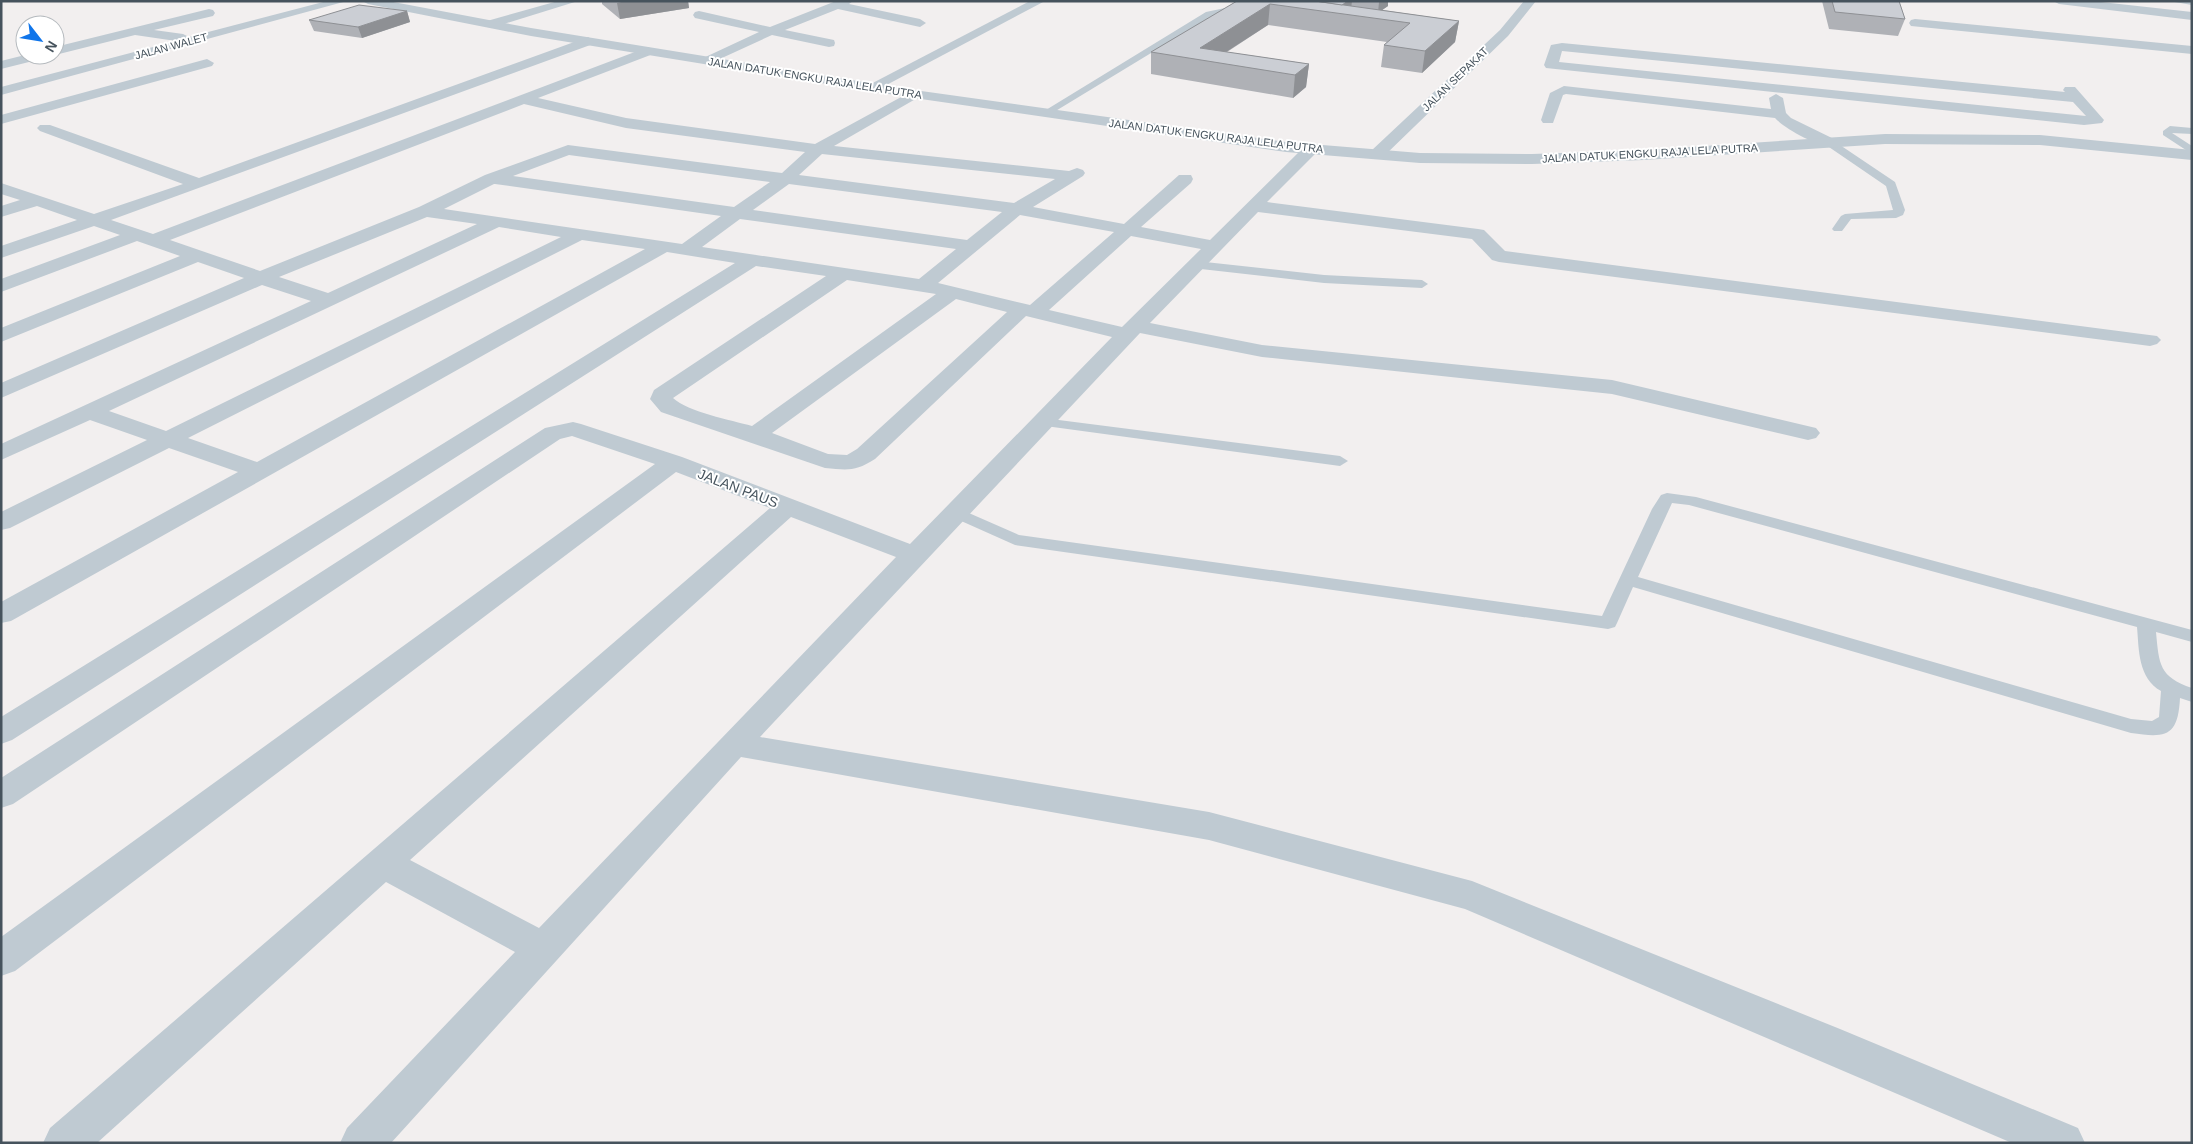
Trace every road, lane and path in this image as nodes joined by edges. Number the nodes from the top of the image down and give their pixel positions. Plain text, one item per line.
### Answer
1 (341, 1) edge
2 (368, 1) edge
3 (572, 1) edge
4 (1039, 1) edge
5 (1530, 1) edge
6 (2059, 1) edge
7 (2172, 1) edge
8 (842, 3) edge
9 (2192, 4) edge
10 (1257, 12) edge
11 (209, 13) dead end
12 (699, 15) dead end
13 (2192, 16) edge
14 (920, 23) dead end
15 (1915, 23) dead end
16 (491, 24) junction
17 (135, 30) junction
18 (770, 32) junction
19 (194, 39) junction
20 (588, 41) junction
21 (829, 43) dead end
22 (65, 48) edge
23 (2192, 50) edge
24 (648, 51) junction
25 (706, 60) junction
26 (15, 61) edge
27 (207, 62) dead end
28 (1, 65) edge
29 (88, 68) junction
30 (1771, 68) junction
31 (141, 81) junction
32 (872, 87) junction
33 (1774, 88) junction
34 (1, 92) edge
35 (914, 94) junction
36 (522, 100) junction
37 (1046, 113) junction
38 (1782, 118) junction
39 (1, 120) edge
40 (1548, 120) dead end
41 (626, 124) junction
42 (45, 128) dead end
43 (2192, 130) edge
44 (1830, 143) junction
45 (1794, 145) junction
46 (818, 149) junction
47 (1310, 149) junction
48 (568, 150) junction
49 (2192, 151) edge
50 (1377, 154) junction
51 (2192, 155) edge
52 (1086, 166) dead end
53 (1071, 176) junction
54 (492, 179) junction
55 (784, 179) junction
56 (1185, 179) dead end
57 (199, 184) junction
58 (1, 188) edge
59 (38, 200) junction
60 (1254, 206) junction
61 (1017, 209) junction
62 (425, 211) junction
63 (1, 212) edge
64 (736, 213) junction
65 (95, 219) junction
66 (498, 221) junction
67 (1838, 229) dead end
68 (1128, 230) junction
69 (580, 234) junction
70 (144, 238) junction
71 (972, 246) junction
72 (674, 248) junction
73 (1, 252) edge
74 (1206, 255) junction
75 (197, 256) junction
76 (752, 260) junction
77 (844, 273) junction
78 (261, 278) junction
79 (1422, 284) dead end
80 (923, 285) junction
81 (1, 286) edge
82 (951, 293) junction
83 (330, 300) junction
84 (1028, 310) junction
85 (1131, 330) junction
86 (1, 336) edge
87 (2150, 340) dead end
88 (1, 391) edge
89 (89, 412) junction
90 (1042, 422) junction
91 (1808, 433) dead end
92 (755, 435) junction
93 (166, 439) junction
94 (1, 453) edge
95 (1340, 460) dead end
96 (673, 462) junction
97 (259, 470) junction
98 (787, 507) junction
99 (956, 513) junction
100 (1, 522) edge
101 (915, 555) junction
102 (1629, 580) junction
103 (1, 614) edge
104 (2146, 624) junction
105 (2192, 636) edge
106 (2171, 690) junction
107 (2192, 695) edge
108 (1, 732) edge
109 (734, 744) junction
110 (1, 795) edge
111 (383, 863) junction
112 (544, 949) junction
113 (1, 960) edge
114 (65, 1143) edge
115 (362, 1143) edge
116 (2063, 1143) edge

1 - 19 street, JALAN WALET
2 - 16 street, JALAN DATUK ENGKU RAJA LELA PUTRA
3 - 16 street
4 - 32 street
5 - 50 street, JALAN SEPAKAT
6 - 13 street
7 - 9 lane
8 - 14 street
8 - 18 street
10 - 37 lane
11 - 17 street
12 - 18 street
15 - 23 street
16 - 20 street, JALAN DATUK ENGKU RAJA LELA PUTRA
17 - 19 street
17 - 22 street
18 - 21 street
18 - 25 street
19 - 29 street, JALAN WALET
20 - 24 street, JALAN DATUK ENGKU RAJA LELA PUTRA
20 - 57 street
24 - 25 street, JALAN DATUK ENGKU RAJA LELA PUTRA
24 - 36 street
25 - 32 street, JALAN DATUK ENGKU RAJA LELA PUTRA
26 - 28 street
27 - 31 street
29 - 31 street
29 - 34 street, JALAN WALET
30 - 33 street
30 - 33 street
30 - 33 street
31 - 39 street
32 - 35 street, JALAN DATUK ENGKU RAJA LELA PUTRA
33 - 38 street
35 - 37 street, JALAN DATUK ENGKU RAJA LELA PUTRA
35 - 46 street
36 - 41 street
36 - 70 street
37 - 47 street, JALAN DATUK ENGKU RAJA LELA PUTRA
38 - 40 street
38 - 44 street
38 - 45 street
41 - 46 street
41 - 48 street
42 - 57 street
43 - 49 lane
44 - 45 street, JALAN DATUK ENGKU RAJA LELA PUTRA
44 - 51 street, JALAN DATUK ENGKU RAJA LELA PUTRA
44 - 67 lane
45 - 50 street, JALAN DATUK ENGKU RAJA LELA PUTRA
46 - 53 street
46 - 55 street
47 - 50 street, JALAN DATUK ENGKU RAJA LELA PUTRA
47 - 60 street
48 - 54 street
48 - 55 street
52 - 53 street
53 - 61 street
54 - 62 street
54 - 64 street
55 - 61 street
55 - 64 street
56 - 68 street
57 - 65 street
58 - 59 street
59 - 63 street
59 - 65 street
60 - 74 street
60 - 87 street
61 - 68 street
61 - 71 street
62 - 66 street
62 - 78 street
64 - 71 street
64 - 72 street
65 - 70 street
65 - 73 street
66 - 69 street
66 - 83 street
68 - 74 street
68 - 84 street
69 - 72 street
69 - 93 street
70 - 75 street
70 - 81 street
71 - 80 street
72 - 76 street
72 - 97 street
74 - 79 lane
74 - 85 street
75 - 78 street
75 - 86 street
76 - 77 street
76 - 108 street
77 - 80 street
77 - 92 street
78 - 83 street
78 - 88 street
80 - 82 street
82 - 84 street
82 - 92 street
83 - 89 street
84 - 85 street
84 - 92 street
85 - 90 street
85 - 91 street
89 - 93 street
89 - 94 street
90 - 95 lane
90 - 99 street
93 - 97 street
93 - 100 street
96 - 98 street, JALAN PAUS
96 - 110 street, JALAN PAUS
96 - 113 street
97 - 103 street
98 - 101 street, JALAN PAUS
98 - 111 street
99 - 101 street
99 - 102 lane
101 - 109 street
102 - 104 lane
102 - 106 lane
104 - 105 lane
104 - 106 lane
106 - 107 lane
109 - 112 street
109 - 116 street
111 - 112 street
111 - 114 street
112 - 115 street

